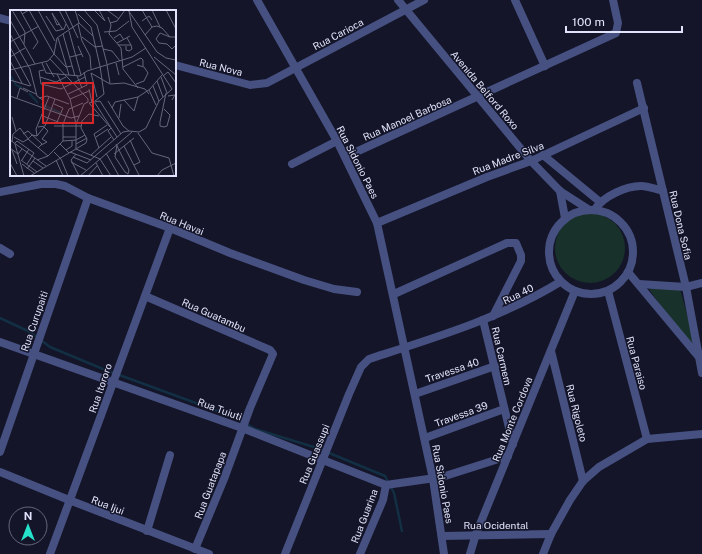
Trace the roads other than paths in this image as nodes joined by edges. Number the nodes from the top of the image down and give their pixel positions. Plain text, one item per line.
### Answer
1 (257, 0) edge
2 (398, 0) edge
3 (424, 0) edge
4 (515, 0) edge
5 (613, 0) edge
6 (406, 9) junction
7 (0, 18) edge
8 (10, 21) edge
9 (176, 65) edge
10 (545, 66) junction
11 (296, 68) junction
12 (637, 83) dead end
13 (262, 84) joint
14 (477, 97) junction
15 (644, 108) junction
16 (337, 141) junction
17 (543, 155) junction
18 (345, 157) junction
19 (531, 161) junction
20 (292, 164) dead end
21 (560, 191) junction
22 (663, 191) junction
23 (0, 192) edge
24 (88, 198) junction
25 (595, 207) junction
26 (565, 218) junction
27 (377, 223) junction
28 (170, 228) junction
29 (0, 248) edge
30 (10, 254) dead end
31 (628, 272) junction
32 (560, 282) junction
33 (702, 283) edge
34 (639, 284) junction
35 (686, 287) junction
36 (575, 291) junction
37 (608, 291) junction
38 (357, 292) dead end
39 (394, 294) junction
40 (145, 296) junction
41 (493, 316) junction
42 (483, 320) junction
43 (0, 342) edge
44 (404, 348) junction
45 (550, 351) junction
46 (33, 353) junction
47 (273, 354) joint
48 (700, 359) edge
49 (495, 366) junction
50 (702, 373) edge
51 (115, 376) junction
52 (415, 394) junction
53 (504, 409) junction
54 (244, 424) junction
55 (702, 434) edge
56 (425, 438) junction
57 (647, 439) junction
58 (513, 444) junction
59 (0, 452) edge
60 (170, 455) dead end
61 (325, 456) junction
62 (508, 456) junction
63 (0, 472) edge
64 (434, 479) junction
65 (583, 481) junction
66 (390, 485) junction
67 (69, 500) junction
68 (147, 531) junction
69 (476, 534) junction
70 (551, 534) junction
71 (442, 536) junction
72 (195, 549) junction
73 (50, 554) edge
74 (210, 554) edge
75 (285, 554) edge
76 (360, 554) edge
77 (444, 554) edge
78 (470, 554) edge
79 (543, 554) edge

1 - 11 street, Rua Sidonio Paes
2 - 6 street, Avenida Belford Roxo
3 - 6 street, Rua Carioca
4 - 10 street
5 - 10 street
6 - 11 street, Rua Carioca
6 - 14 street, Avenida Belford Roxo
7 - 8 street
9 - 13 street, Rua Nova
10 - 14 street, Rua Manoel Barbosa
11 - 13 street, Rua Carioca
11 - 16 street, Rua Sidonio Paes
12 - 15 street, Rua Dona Sofia
14 - 18 street, Rua Manoel Barbosa
14 - 19 street, Avenida Belford Roxo
15 - 17 street, Rua Madre Silva
15 - 22 street, Rua Dona Sofia
16 - 18 street, Rua Sidonio Paes
16 - 20 street
17 - 19 street, Rua Madre Silva
17 - 25 street
18 - 27 street, Rua Sidonio Paes
19 - 21 street, Avenida Belford Roxo
19 - 27 street, Rua Madre Silva
21 - 25 street, Avenida Belford Roxo
21 - 26 street
22 - 25 street
22 - 35 street, Rua Dona Sofia
23 - 24 street, Rua Havai
24 - 28 street, Rua Havai
24 - 46 street, Rua Curupaiti
25 - 26 street
25 - 31 street, Avenida Belford Roxo
26 - 32 street
27 - 39 street, Rua Sidonio Paes
28 - 38 street, Rua Havai
28 - 40 street, Rua Itororo
29 - 30 street
31 - 34 street
31 - 37 street, Avenida Belford Roxo
32 - 36 street
32 - 41 street, Rua 40
33 - 35 street
34 - 35 street
34 - 48 street
35 - 48 street, Rua Dona Sofia
36 - 37 street
36 - 45 street, Rua Monte Cordova
37 - 57 street, Rua Paraiso
39 - 41 street
39 - 44 street, Rua Sidonio Paes
40 - 47 street, Rua Guatambu
40 - 51 street, Rua Itororo
41 - 42 street, Rua 40
42 - 44 street
42 - 49 street, Rua Carmem
43 - 46 street, Rua Tuiuti
44 - 52 street, Rua Sidonio Paes
44 - 61 street, Rua Guassupi
45 - 58 street, Rua Monte Cordova
45 - 65 street, Rua Rigoleto
46 - 51 street, Rua Tuiuti
46 - 59 street, Rua Curupaiti
47 - 54 street, Rua Guatapapa
48 - 50 street, Rua Dona Sofia
49 - 52 street, Travessa 40
49 - 53 street, Rua Carmem
51 - 54 street, Rua Tuiuti
51 - 67 street, Rua Itororo
52 - 56 street, Rua Sidonio Paes
53 - 56 street, Travessa 39
53 - 58 street, Rua Carmem
54 - 61 street, Rua Tuiuti
54 - 72 street, Rua Guatapapa
55 - 57 street
56 - 64 street, Rua Sidonio Paes
57 - 65 street
58 - 62 street, Rua Monte Cordova
60 - 68 street
61 - 66 street, Rua Tuiuti
61 - 75 street, Rua Guassupi
62 - 64 street, Rua Tuiuti
62 - 69 street, Rua Monte Cordova
63 - 67 street, Rua Ijui
64 - 66 street, Rua Tuiuti
64 - 71 street, Rua Sidonio Paes
65 - 70 street
66 - 76 street, Rua Guarina
67 - 68 street, Rua Ijui
67 - 73 street, Rua Itororo
68 - 72 street, Rua Ijui
69 - 70 street, Rua Ocidental
69 - 71 street, Rua Ocidental
69 - 78 street, Rua Monte Cordova
70 - 79 street
71 - 77 street, Rua Sidonio Paes
72 - 74 street, Rua Ijui

